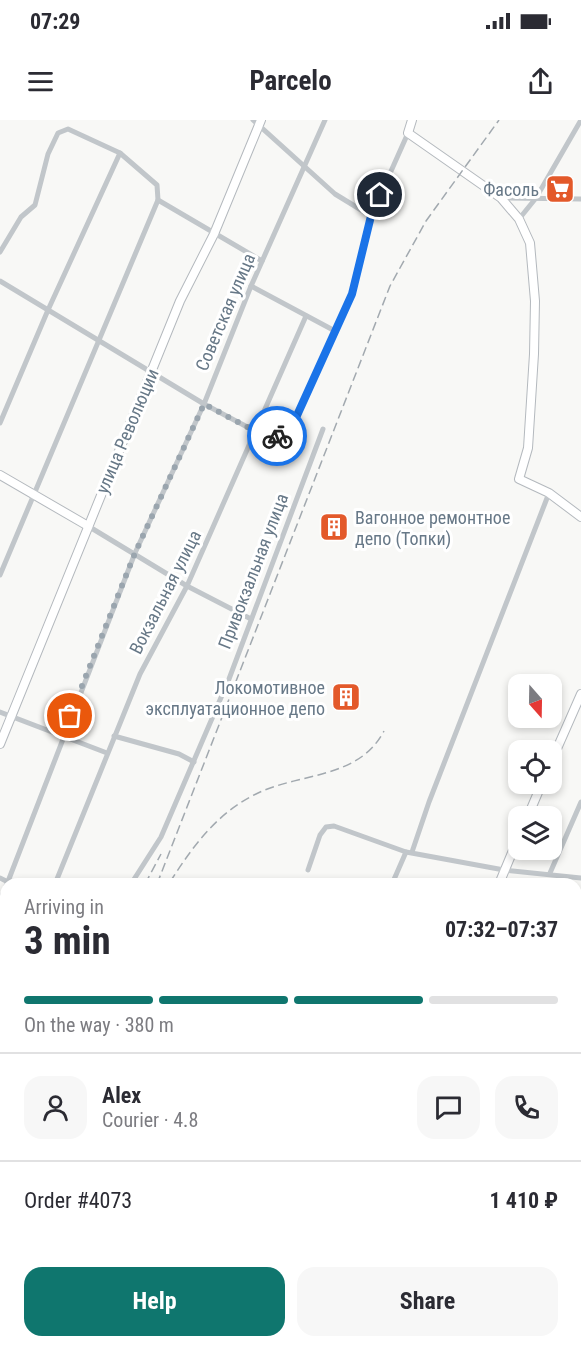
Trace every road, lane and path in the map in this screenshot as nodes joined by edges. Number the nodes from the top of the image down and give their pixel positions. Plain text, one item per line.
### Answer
1 (325, 120) edge
2 (412, 120) edge
3 (581, 120) edge
4 (258, 122) edge
5 (408, 133) junction
6 (120, 153) junction
7 (305, 168) junction
8 (501, 198) junction
9 (536, 198) junction
10 (581, 199) edge
11 (158, 200) junction
12 (371, 216) junction
13 (519, 219) junction
14 (214, 234) junction
15 (0, 252) edge
16 (262, 261) junction
17 (0, 281) edge
18 (251, 286) junction
19 (48, 310) junction
20 (306, 316) junction
21 (335, 331) junction
22 (100, 342) junction
23 (152, 372) junction
24 (204, 404) junction
25 (0, 423) edge
26 (322, 429) dead end
27 (256, 432) junction
28 (0, 475) edge
29 (33, 493) junction
30 (549, 494) junction
31 (581, 517) edge
32 (88, 526) junction
33 (135, 553) junction
34 (0, 576) edge
35 (187, 586) junction
36 (251, 619) junction
37 (581, 694) edge
38 (0, 712) edge
39 (12, 716) junction
40 (63, 736) junction
41 (114, 736) junction
42 (561, 740) edge
43 (0, 744) edge
44 (107, 753) junction
45 (194, 762) junction
46 (581, 802) edge
47 (409, 852) junction
48 (508, 860) edge
49 (308, 870) dead end
50 (504, 870) junction
51 (550, 873) junction
52 (10, 878) edge
53 (57, 878) edge
54 (135, 878) edge
55 (395, 878) edge
56 (501, 878) edge
57 (581, 878) edge

1 - 7 street, Советская улица
2 - 5 street
3 - 9 street
4 - 7 street
4 - 14 street, улица Революции
5 - 8 street
5 - 12 street
6 - 11 street
6 - 15 street
6 - 19 street
7 - 12 street
7 - 16 street, Советская улица
8 - 9 street
8 - 13 street
9 - 10 street
9 - 13 street
11 - 14 street
11 - 22 street
12 - 21 street
13 - 30 street
14 - 16 street
14 - 23 street, улица Революции
16 - 18 street, Советская улица
17 - 19 street
18 - 20 street
18 - 24 street, Советская улица
19 - 22 street
19 - 25 street
20 - 21 street
20 - 27 street, Вокзальная улица
21 - 27 street
22 - 23 street
22 - 29 street
23 - 24 street
23 - 32 street, улица Революции
24 - 27 street
24 - 33 street, Советская улица
26 - 36 street, Привокзальная улица
27 - 35 street, Вокзальная улица
28 - 29 street
29 - 32 street
29 - 34 street
30 - 31 street
30 - 47 street
32 - 33 street
32 - 39 street, улица Революции
33 - 35 street
33 - 40 street, Советская улица
35 - 36 street
35 - 41 street, Вокзальная улица
36 - 45 street, Привокзальная улица
37 - 42 street
38 - 39 street
39 - 40 street
39 - 43 street, улица Революции
40 - 44 street
40 - 52 street, Советская улица
41 - 44 street, Вокзальная улица
41 - 45 street
44 - 53 street, Вокзальная улица
45 - 54 street, Привокзальная улица
46 - 51 street
47 - 49 street
47 - 50 street
47 - 55 street
48 - 50 street
50 - 51 street
50 - 56 street
51 - 57 street

